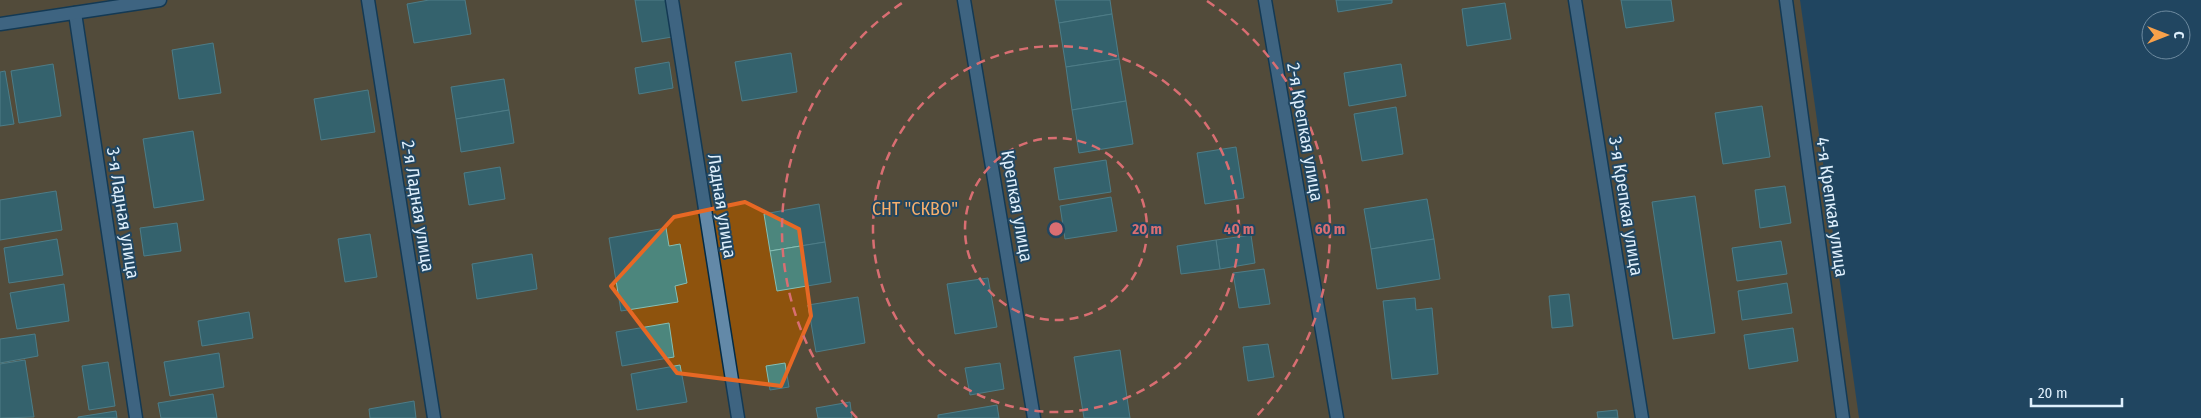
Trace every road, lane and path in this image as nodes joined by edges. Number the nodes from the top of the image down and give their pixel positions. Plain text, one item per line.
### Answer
1 (160, 0) edge
2 (368, 0) edge
3 (672, 0) edge
4 (964, 0) edge
5 (1265, 0) edge
6 (1575, 0) edge
7 (1786, 0) edge
8 (75, 13) junction
9 (0, 24) edge
10 (136, 418) edge
11 (434, 418) edge
12 (738, 418) edge
13 (1034, 418) edge
14 (1337, 418) edge
15 (1642, 418) edge
16 (1843, 418) edge

1 - 8 lane
2 - 11 lane, 2-я Ладная улица
3 - 12 lane, Ладная улица
4 - 13 lane, Крепкая улица
5 - 14 lane, 2-я Крепкая улица
6 - 15 lane, 3-я Крепкая улица
7 - 16 lane, 4-я Крепкая улица
8 - 9 lane
8 - 10 lane, 3-я Ладная улица

